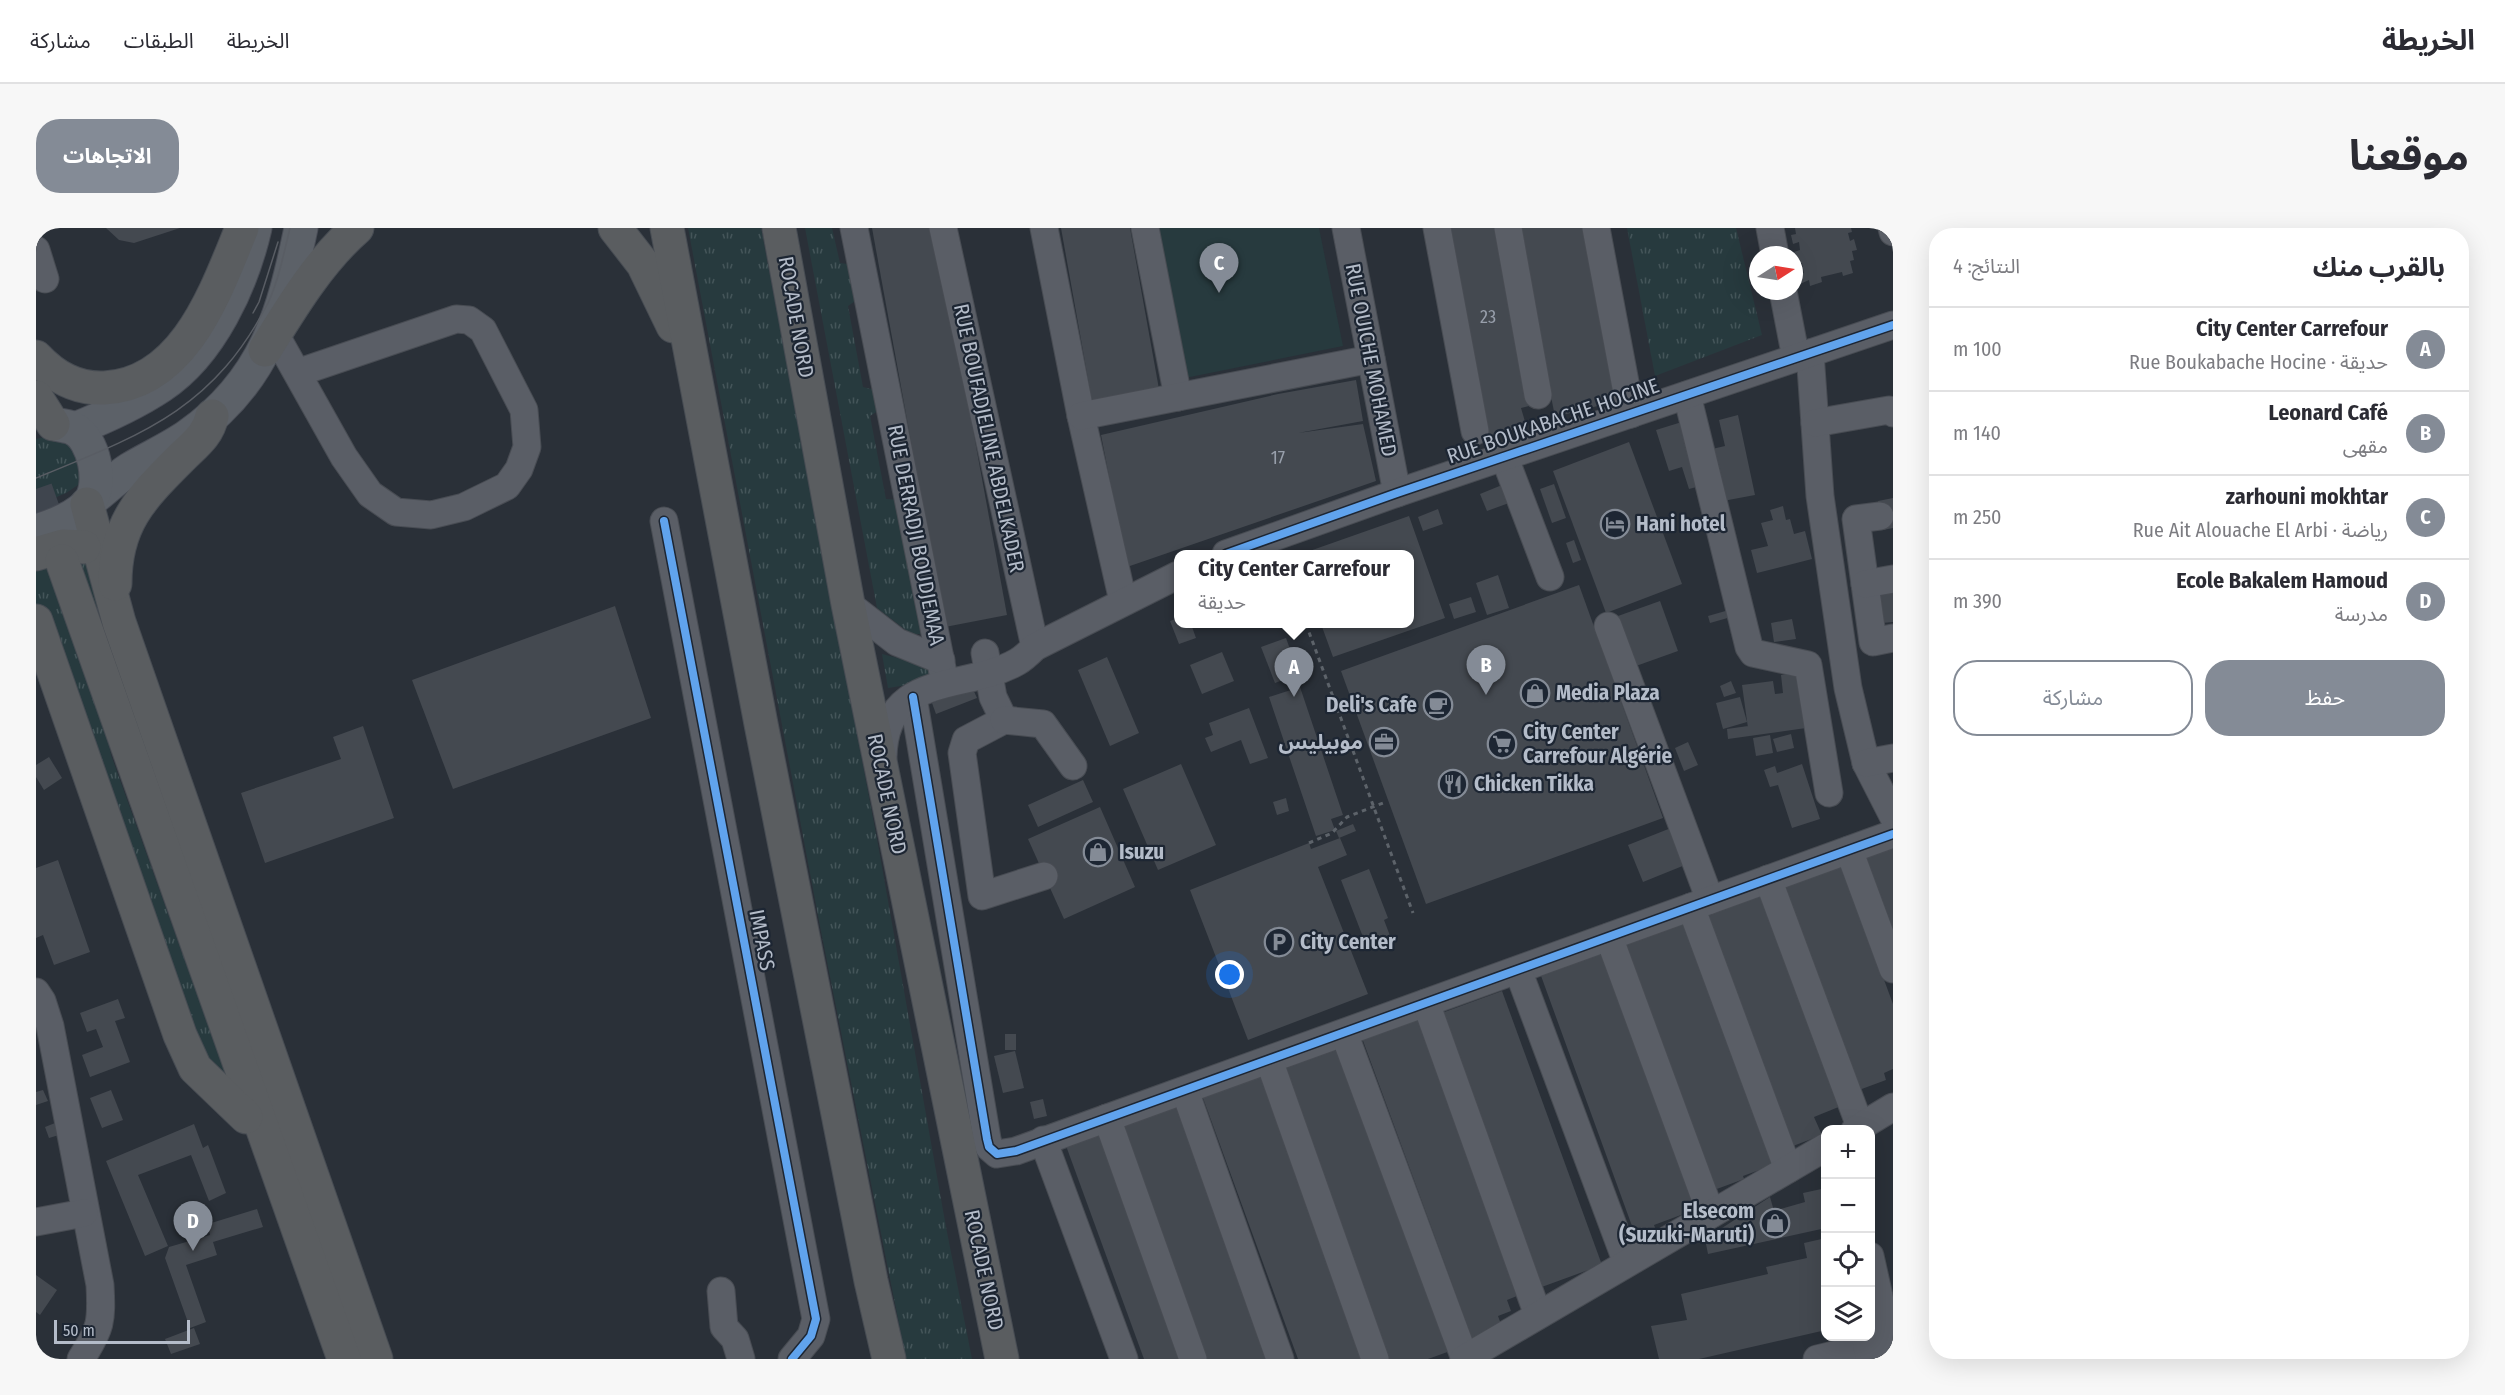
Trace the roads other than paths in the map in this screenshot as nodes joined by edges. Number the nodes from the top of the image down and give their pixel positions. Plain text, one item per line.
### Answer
1 (242, 228) edge
2 (255, 228) edge
3 (302, 228) edge
4 (357, 228) edge
5 (615, 228) edge
6 (667, 228) edge
7 (779, 228) edge
8 (854, 228) edge
9 (944, 228) edge
10 (1044, 228) edge
11 (1145, 228) edge
12 (1346, 228) edge
13 (1437, 228) edge
14 (1509, 228) edge
15 (1596, 228) edge
16 (1770, 228) edge
17 (1773, 246) edge
18 (36, 250) edge
19 (45, 279) dead end
20 (1786, 300) edge
21 (1893, 325) edge
22 (270, 342) junction
23 (1803, 356) junction
24 (36, 357) edge
25 (1371, 359) junction
26 (297, 374) junction
27 (1538, 395) dead end
28 (1687, 395) junction
29 (1178, 397) junction
30 (700, 400) junction
31 (1893, 413) edge
32 (1631, 414) junction
33 (212, 416) junction
34 (1081, 416) junction
35 (50, 418) edge
36 (1815, 423) junction
37 (1475, 430) dead end
38 (1504, 456) junction
39 (1397, 493) junction
40 (89, 502) junction
41 (1880, 516) dead end
42 (664, 521) dead end
43 (36, 531) edge
44 (98, 550) junction
45 (1240, 550) edge
46 (50, 560) edge
47 (1174, 576) edge
48 (1550, 577) dead end
49 (1893, 579) edge
50 (1865, 584) junction
51 (1123, 601) junction
52 (848, 604) junction
53 (36, 621) edge
54 (119, 622) junction
55 (1608, 626) dead end
56 (1893, 638) edge
57 (1035, 647) junction
58 (986, 663) junction
59 (943, 672) junction
60 (913, 698) junction
61 (1004, 720) junction
62 (1893, 758) edge
63 (1866, 763) junction
64 (1073, 766) dead end
65 (883, 776) junction
66 (1829, 793) dead end
67 (1893, 816) edge
68 (1893, 834) edge
69 (1849, 850) junction
70 (1044, 876) dead end
71 (1768, 879) junction
72 (1701, 904) junction
73 (1610, 937) junction
74 (1893, 969) edge
75 (1518, 970) junction
76 (36, 992) edge
77 (1426, 1003) junction
78 (1344, 1033) junction
79 (1269, 1060) junction
80 (1185, 1091) junction
81 (1893, 1107) edge
82 (246, 1117) junction
83 (1107, 1118) junction
84 (1857, 1125) edge
85 (1863, 1125) edge
86 (1043, 1140) junction
87 (1821, 1150) edge
88 (1788, 1168) junction
89 (84, 1213) junction
90 (1711, 1214) junction
91 (36, 1222) edge
92 (1627, 1263) junction
93 (1875, 1278) edge
94 (721, 1290) dead end
95 (1538, 1315) junction
96 (1868, 1353) edge
97 (81, 1359) edge
98 (329, 1359) edge
99 (344, 1359) edge
100 (376, 1359) edge
101 (741, 1359) edge
102 (792, 1359) edge
103 (889, 1359) edge
104 (1002, 1359) edge
105 (1124, 1359) edge
106 (1193, 1359) edge
107 (1280, 1359) edge
108 (1375, 1359) edge
109 (1464, 1359) edge
110 (1817, 1359) edge

1 - 24 highway
2 - 35 main road
3 - 22 main road
4 - 22 highway
5 - 30 highway
6 - 30 highway
7 - 52 highway, ROCADE NORD
8 - 59 street, RUE DERRADJI BOUDJEMAA
9 - 57 street, RUE BOUFADJELINE ABDELKADER
10 - 34 street
11 - 29 street
12 - 25 street, RUE OUICHE MOHAMED
13 - 37 street
14 - 27 street
15 - 32 street
16 - 17 street
18 - 19 street
20 - 23 street
21 - 23 street, RUE BOUKABACHE HOCINE
22 - 26 street
22 - 33 main road
23 - 28 street, RUE BOUKABACHE HOCINE
23 - 36 street
25 - 29 street
25 - 39 street, RUE OUICHE MOHAMED
26 - 26 street
28 - 32 street, RUE BOUKABACHE HOCINE
28 - 66 street
29 - 34 street
30 - 103 highway
31 - 36 street
32 - 38 street, RUE BOUKABACHE HOCINE
33 - 40 main road
33 - 54 highway
34 - 51 street
35 - 40 main road
36 - 63 street
38 - 39 street, RUE BOUKABACHE HOCINE
38 - 48 street
39 - 45 street, RUE BOUKABACHE HOCINE
40 - 43 main road
40 - 44 highway
41 - 50 street
42 - 102 street, IMPASS
44 - 46 highway
44 - 54 highway
46 - 82 highway
46 - 99 highway
47 - 51 street
49 - 50 street
50 - 56 street
51 - 57 street
52 - 59 street
52 - 65 highway, ROCADE NORD
53 - 82 highway
54 - 100 highway
55 - 72 street
57 - 58 street, RUE DERRADJI BOUDJEMAA
58 - 59 street, RUE DERRADJI BOUDJEMAA
58 - 61 street
59 - 60 street
60 - 65 street
60 - 86 street
61 - 64 street
61 - 70 street
62 - 63 street
63 - 67 street
65 - 104 highway, ROCADE NORD
68 - 69 street
69 - 71 street
69 - 74 street
71 - 72 street
71 - 84 street
72 - 73 street
72 - 88 street
73 - 75 street
73 - 90 street
75 - 77 street
75 - 92 street
76 - 89 street
77 - 78 street
77 - 95 street
78 - 79 street
78 - 109 street
79 - 80 street
79 - 108 street
80 - 83 street
80 - 107 street
81 - 85 street
82 - 98 highway
83 - 86 street
83 - 106 street
86 - 105 street
87 - 88 street
88 - 90 street
89 - 91 street
89 - 97 street
90 - 92 street
92 - 95 street
93 - 96 street
94 - 101 street
95 - 109 street
96 - 110 street

